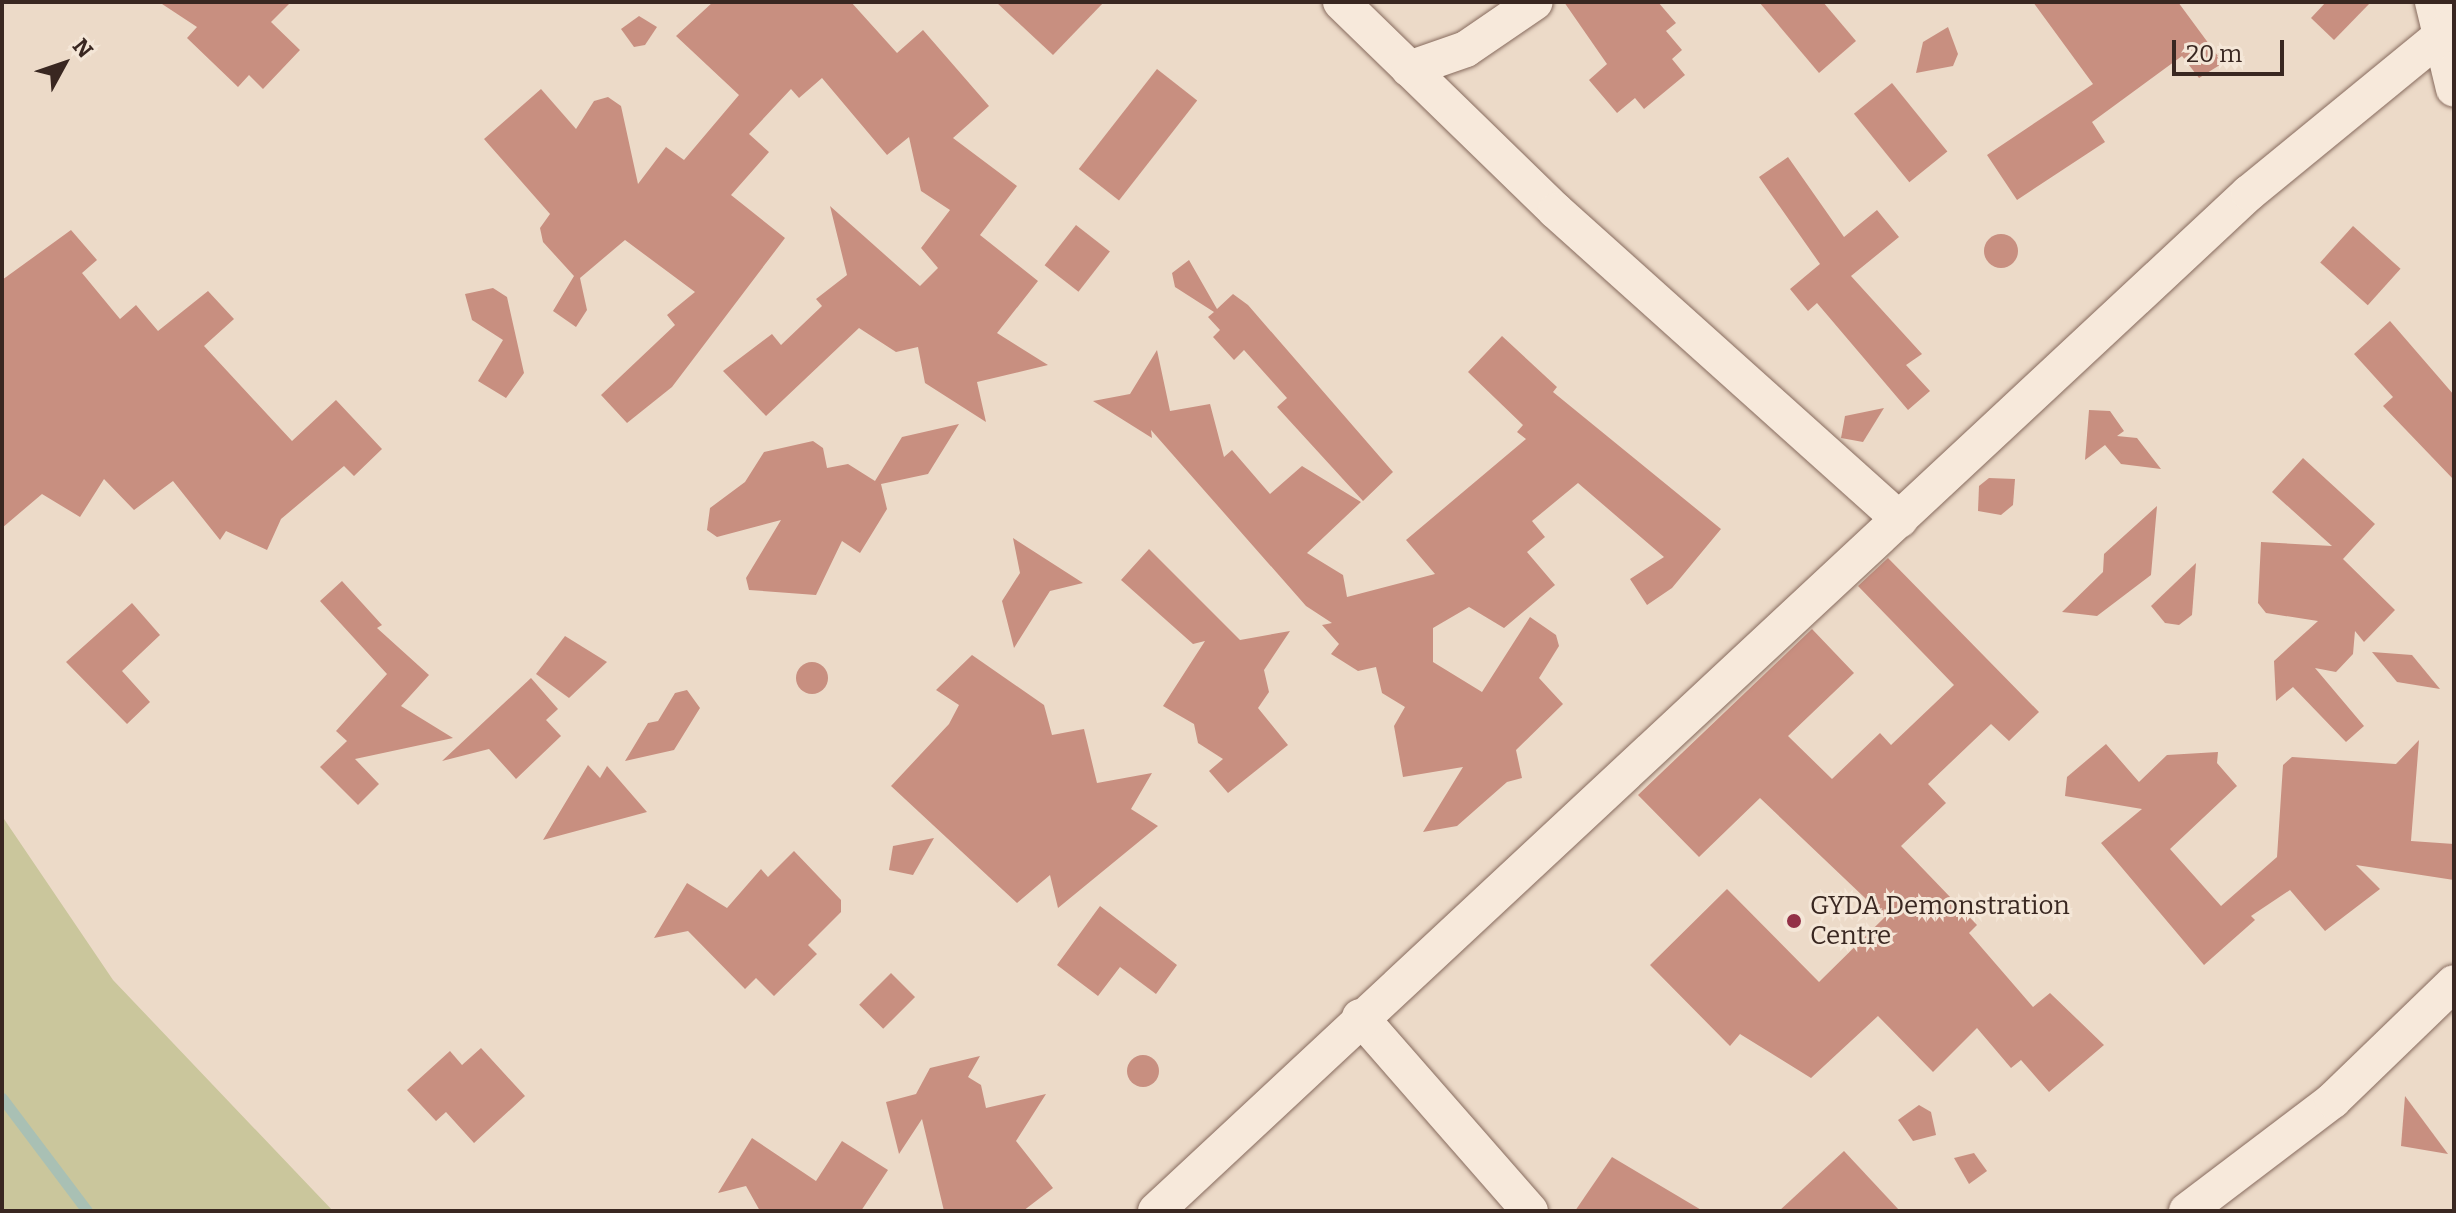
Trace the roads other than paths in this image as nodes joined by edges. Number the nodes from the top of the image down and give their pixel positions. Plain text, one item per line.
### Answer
1 (1341, 2) edge
2 (1535, 2) edge
3 (2443, 21) edge
4 (1409, 69) junction
5 (2454, 89) edge
6 (1900, 520) junction
7 (2454, 983) edge
8 (1360, 1017) junction
9 (1156, 1211) edge
10 (1530, 1211) edge
11 (2187, 1211) edge

1 - 4 street
2 - 4 street
3 - 5 street
3 - 6 street
4 - 6 street
6 - 8 street
7 - 11 street
8 - 9 street
8 - 10 street

